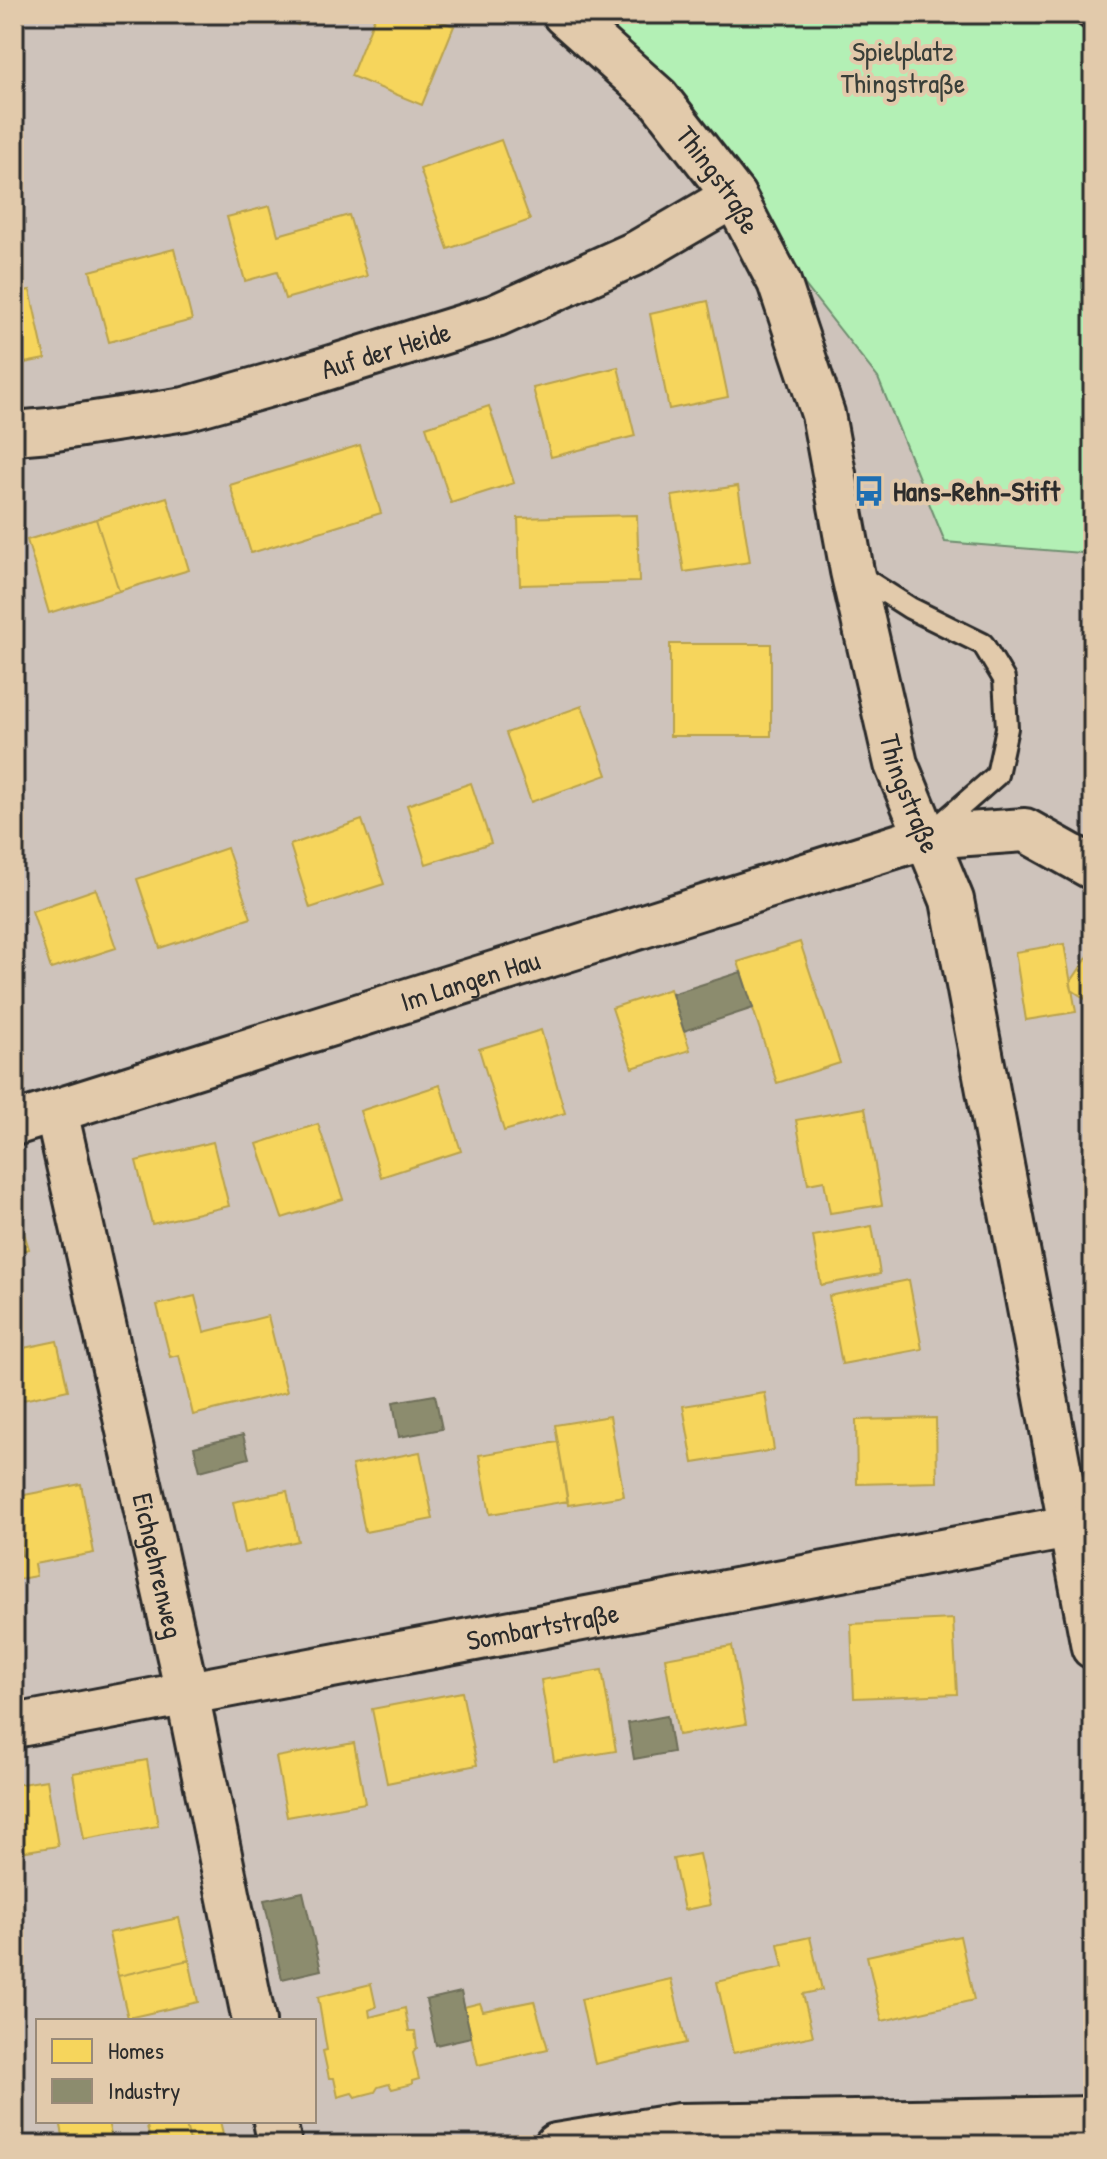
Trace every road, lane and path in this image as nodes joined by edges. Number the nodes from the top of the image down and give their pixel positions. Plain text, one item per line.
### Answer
1 (564, 14) edge
2 (1083, 14) edge
3 (1093, 21) edge
4 (734, 196) junction
5 (14, 433) edge
6 (852, 571) junction
7 (926, 837) junction
8 (1093, 868) edge
9 (56, 1111) junction
10 (14, 1124) edge
11 (1069, 1527) junction
12 (1086, 1570) edge
13 (1093, 1647) edge
14 (187, 1693) junction
15 (14, 1726) edge
16 (254, 2019) edge
17 (1093, 2118) edge
18 (275, 2123) edge
19 (758, 2134) edge
20 (567, 2144) edge
21 (280, 2145) edge

1 - 4 street, Thingstraße
2 - 3 lane
4 - 5 street, Auf der Heide
4 - 6 street, Thingstraße
6 - 7 street, Thingstraße
6 - 7 lane
7 - 8 street, Im Langen Hau
7 - 9 street, Im Langen Hau
7 - 11 street, Thingstraße
9 - 10 street, Im Langen Hau
9 - 14 street, Eichgehrenweg
11 - 12 street, Thingstraße
11 - 14 street, Sombartstraße
12 - 13 street, Thingstraße
14 - 15 street, Sombartstraße
14 - 16 street, Eichgehrenweg
17 - 19 street
18 - 21 street
19 - 20 street

